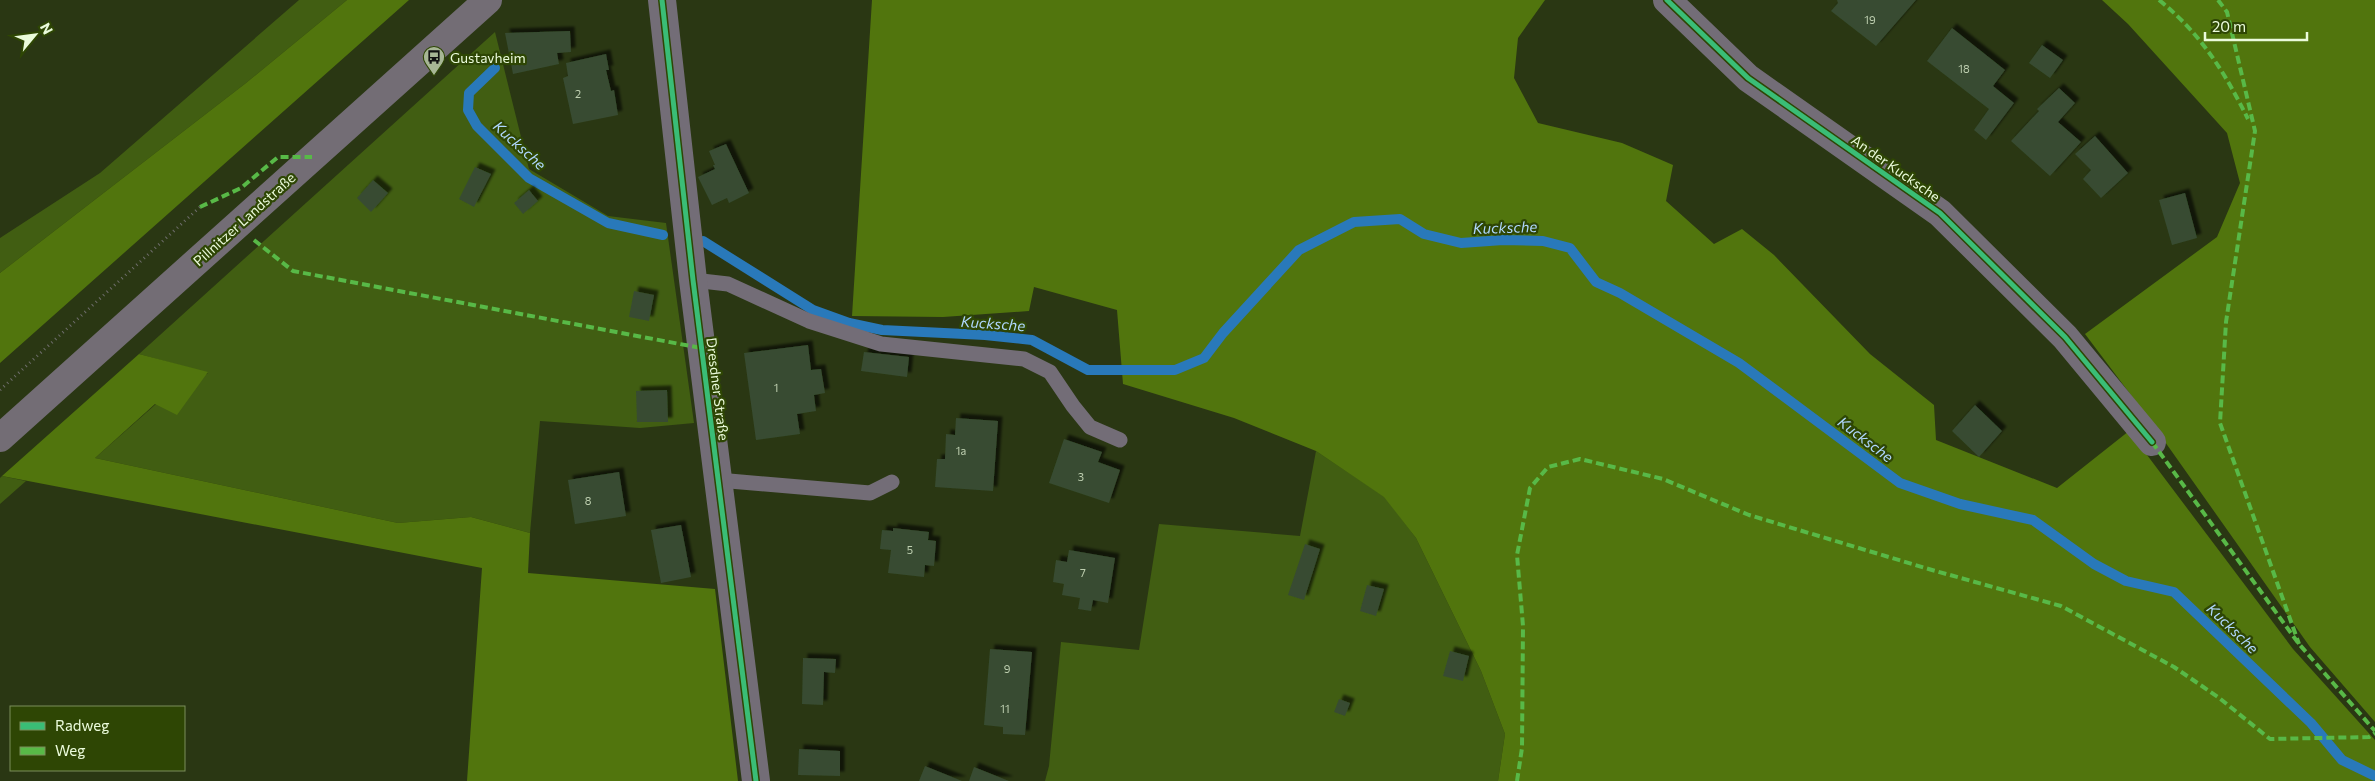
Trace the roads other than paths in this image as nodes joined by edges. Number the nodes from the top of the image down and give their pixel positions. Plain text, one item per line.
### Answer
1 (488, 0) edge
2 (662, 0) edge
3 (1667, 0) edge
4 (693, 280) junction
5 (0, 438) edge
6 (1120, 440) dead end
7 (2152, 442) dead end
8 (718, 480) junction
9 (892, 482) dead end
10 (756, 781) edge

1 - 5 main road, Pillnitzer Landstraße
2 - 4 street, Dresdner Straße
3 - 7 street, An der Kucksche
4 - 6 lane
4 - 8 street, Dresdner Straße
8 - 9 lane
8 - 10 street, Dresdner Straße

